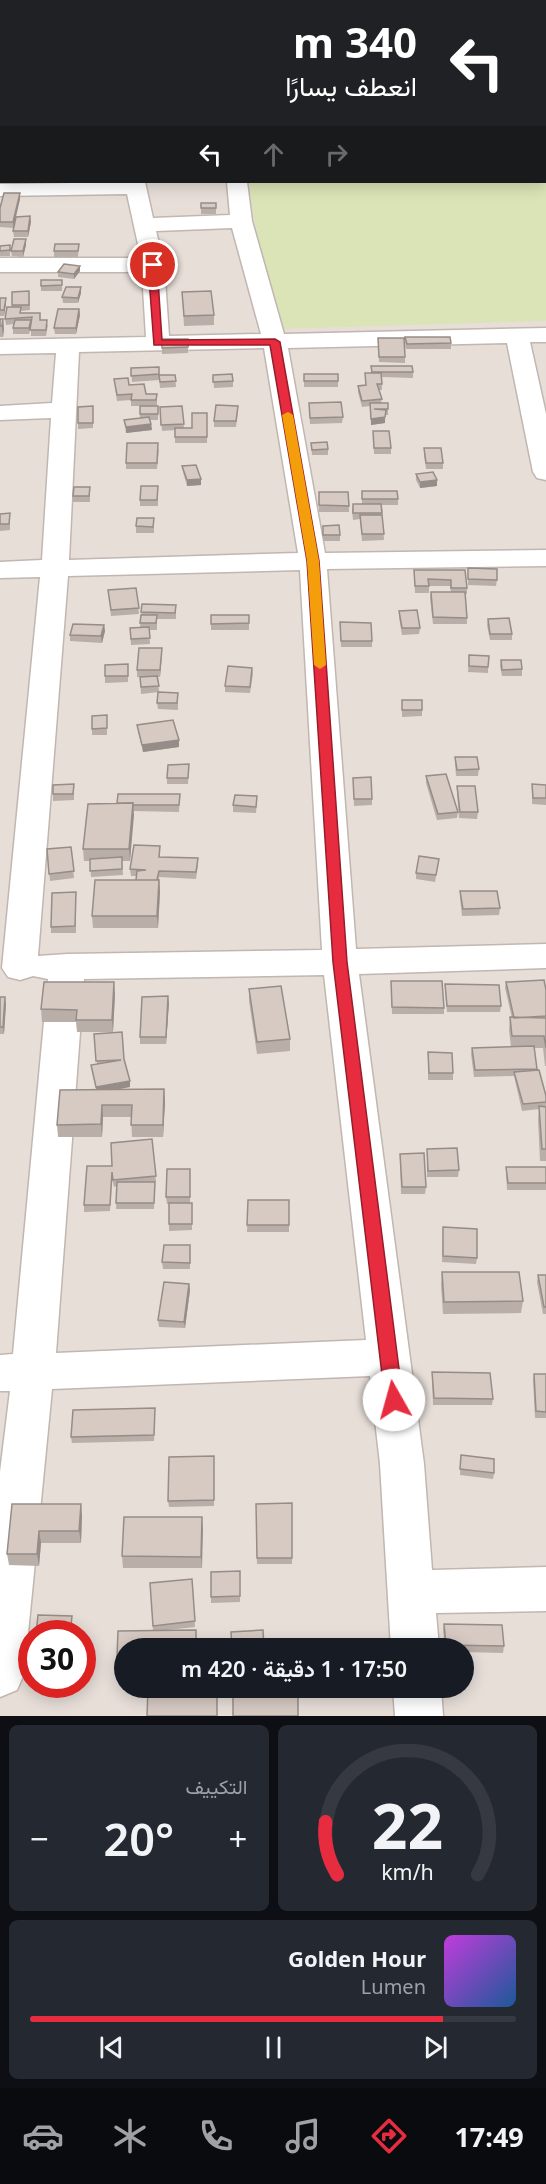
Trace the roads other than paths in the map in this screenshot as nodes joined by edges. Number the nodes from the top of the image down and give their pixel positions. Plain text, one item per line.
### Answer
1 (237, 183) edge
2 (136, 184) edge
3 (0, 190) edge
4 (241, 221) junction
5 (143, 225) junction
6 (0, 265) edge
7 (153, 265) junction
8 (546, 335) edge
9 (517, 336) junction
10 (275, 342) junction
11 (158, 343) junction
12 (68, 345) junction
13 (0, 347) edge
14 (64, 410) junction
15 (0, 413) edge
16 (546, 472) edge
17 (546, 558) edge
18 (313, 561) junction
19 (55, 567) junction
20 (0, 570) edge
21 (546, 956) edge
22 (340, 962) junction
23 (66, 966) junction
24 (10, 968) edge
25 (388, 1358) junction
26 (17, 1372) edge
27 (546, 1589) edge
28 (411, 1592) junction
29 (413, 1638) edge
30 (0, 1674) edge
31 (418, 1698) edge
32 (419, 1716) edge

1 - 4 street
2 - 3 street
2 - 5 street
4 - 5 street
4 - 10 street
5 - 7 street
6 - 7 street
7 - 11 street
8 - 9 street
9 - 10 street
9 - 16 street
10 - 11 street
10 - 18 street
11 - 12 street
12 - 13 street
12 - 14 street
14 - 15 street
14 - 19 street
17 - 18 street
18 - 19 street
18 - 22 street
19 - 20 street
19 - 24 street
21 - 22 street
22 - 23 street
22 - 25 street
23 - 24 street
23 - 26 street
25 - 26 street
25 - 28 street
26 - 30 street
27 - 28 street
28 - 29 street
31 - 32 street

